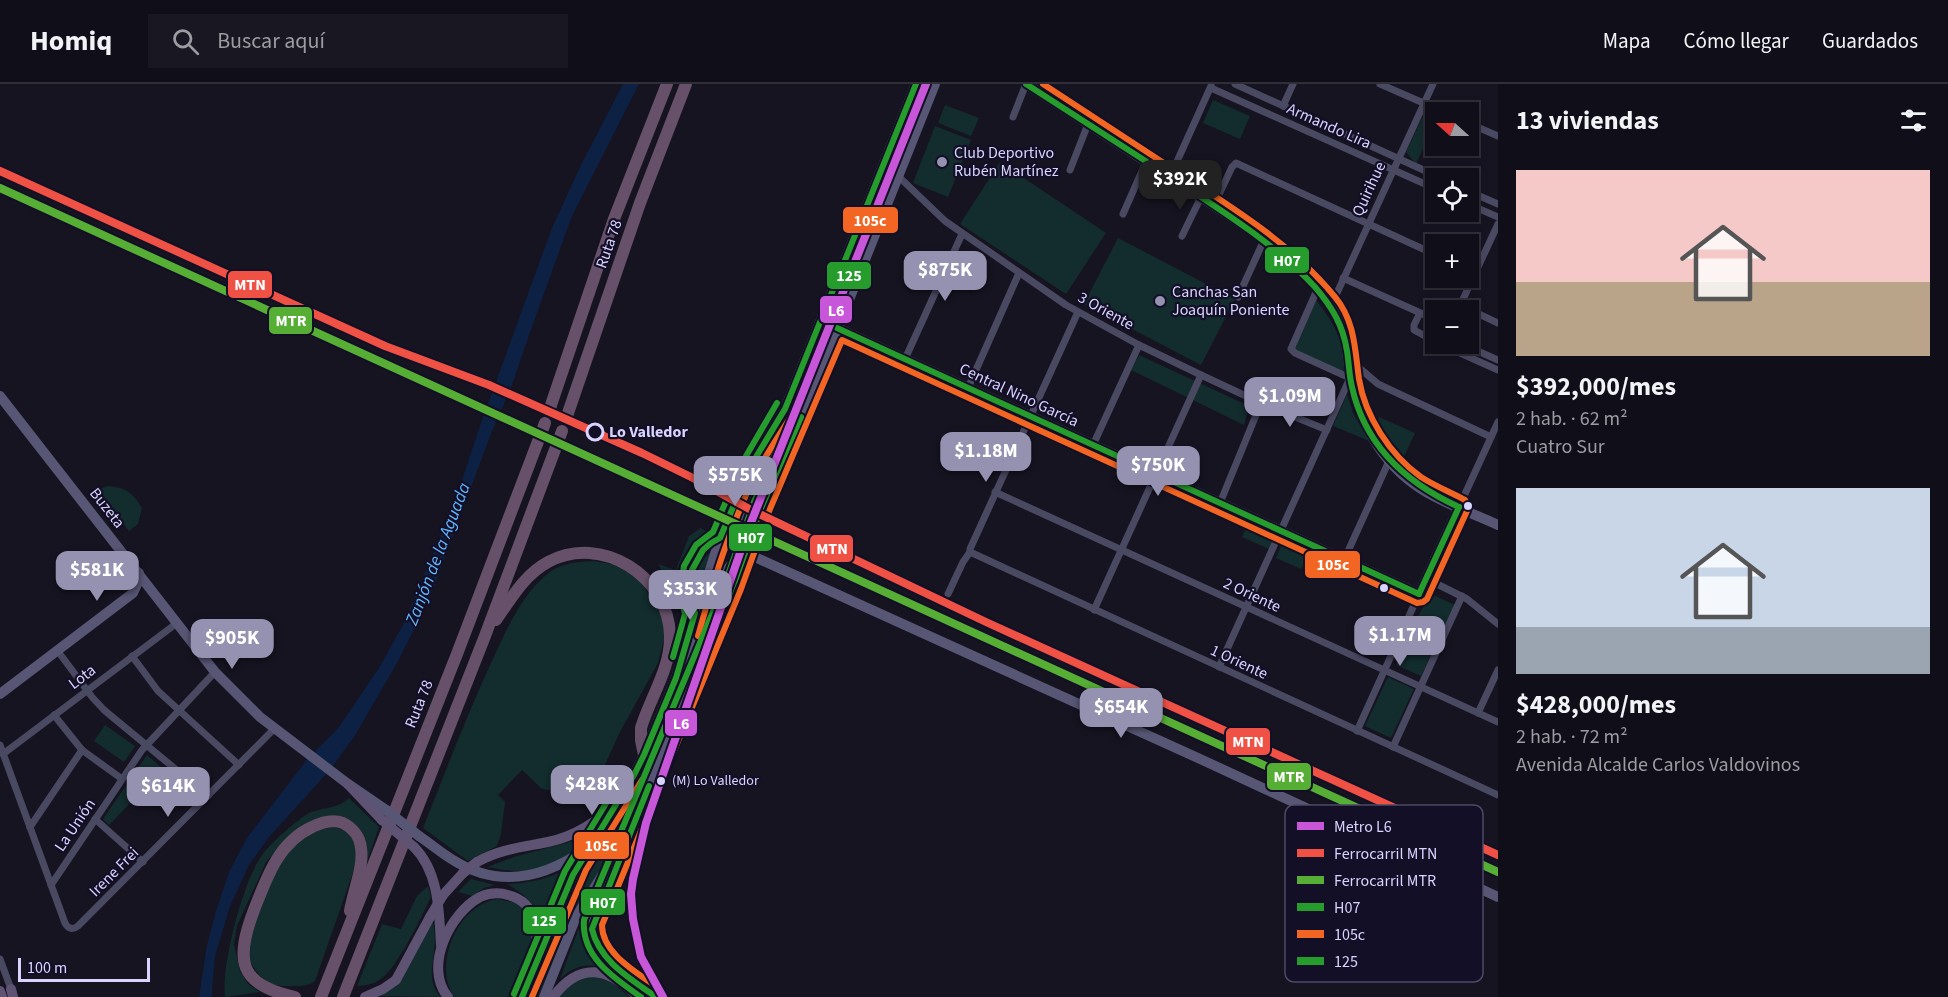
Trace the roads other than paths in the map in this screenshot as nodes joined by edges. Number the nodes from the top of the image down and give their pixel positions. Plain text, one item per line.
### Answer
1 (667, 84) edge
2 (687, 84) edge
3 (916, 84) edge
4 (935, 84) edge
5 (1026, 84) edge
6 (1235, 84) edge
7 (1293, 84) edge
8 (1380, 84) edge
9 (1433, 84) edge
10 (1211, 86) edge
11 (1424, 103) junction
12 (1284, 106) junction
13 (1012, 117) dead end
14 (1089, 124) junction
15 (1479, 128) edge
16 (1498, 136) edge
17 (1398, 159) junction
18 (1146, 162) junction
19 (1070, 170) dead end
20 (1393, 170) junction
21 (1425, 171) edge
22 (898, 176) junction
23 (1170, 177) junction
24 (1425, 184) edge
25 (1479, 196) edge
26 (1201, 197) junction
27 (1498, 204) edge
28 (1214, 205) junction
29 (1479, 209) edge
30 (1123, 214) dead end
31 (1498, 217) edge
32 (1368, 224) junction
33 (1498, 224) edge
34 (962, 234) junction
35 (1182, 236) dead end
36 (1264, 240) junction
37 (1425, 250) edge
38 (1479, 259) edge
39 (1019, 273) junction
40 (1344, 278) junction
41 (1317, 290) junction
42 (830, 297) junction
43 (1238, 297) dead end
44 (1330, 306) junction
45 (1078, 312) junction
46 (1420, 313) junction
47 (1425, 315) edge
48 (1479, 316) edge
49 (1498, 323) edge
50 (837, 328) junction
51 (1425, 337) edge
52 (1139, 345) junction
53 (1479, 352) edge
54 (1462, 354) edge
55 (905, 359) junction
56 (1498, 360) edge
57 (1350, 362) junction
58 (1498, 370) edge
59 (1201, 375) junction
60 (1350, 378) junction
61 (968, 388) junction
62 (0, 396) edge
63 (1261, 403) junction
64 (550, 408) dead end
65 (785, 409) junction
66 (567, 416) dead end
67 (1030, 416) junction
68 (1498, 422) edge
69 (545, 423) dead end
70 (1327, 430) junction
71 (562, 431) dead end
72 (1491, 437) junction
73 (1093, 445) junction
74 (1389, 461) junction
75 (1155, 474) junction
76 (995, 492) junction
77 (1220, 503) junction
78 (1459, 507) junction
79 (1498, 525) edge
80 (1281, 531) junction
81 (1121, 549) junction
82 (970, 552) junction
83 (746, 553) junction
84 (1344, 560) junction
85 (139, 573) junction
86 (1427, 579) junction
87 (133, 593) junction
88 (155, 594) junction
89 (948, 594) dead end
90 (1419, 594) junction
91 (1462, 596) junction
92 (1246, 607) junction
93 (1094, 610) junction
94 (177, 623) junction
95 (1498, 624) edge
96 (485, 636) junction
97 (57, 650) junction
98 (132, 656) junction
99 (1219, 667) junction
100 (1385, 670) junction
101 (1498, 670) edge
102 (215, 672) junction
103 (676, 678) junction
104 (1420, 686) junction
105 (86, 691) junction
106 (0, 694) edge
107 (179, 710) junction
108 (1478, 713) junction
109 (54, 716) junction
110 (1498, 722) edge
111 (275, 728) junction
112 (1357, 731) junction
113 (0, 745) edge
114 (146, 745) junction
115 (1393, 747) junction
116 (82, 750) junction
117 (3, 754) junction
118 (644, 754) junction
119 (239, 765) junction
120 (122, 779) junction
121 (1498, 795) edge
122 (208, 796) junction
123 (619, 800) junction
124 (1299, 805) edge
125 (384, 815) junction
126 (95, 819) junction
127 (30, 827) junction
128 (631, 830) junction
129 (589, 846) junction
130 (143, 862) junction
131 (51, 885) junction
132 (1483, 890) edge
133 (1498, 897) edge
134 (348, 932) junction
135 (441, 948) junction
136 (0, 959) edge
137 (535, 965) junction
138 (7, 994) edge
139 (295, 997) edge
140 (321, 997) edge
141 (343, 997) edge
142 (365, 997) edge
143 (448, 997) edge
144 (522, 997) edge
145 (543, 997) edge
146 (553, 997) edge
147 (638, 997) edge
148 (656, 997) edge

1 - 64 highway, Ruta 78
2 - 66 highway, Ruta 78
3 - 42 main road
4 - 22 main road
5 - 13 street
5 - 14 main road
6 - 12 street, Armando Lira
7 - 12 street
8 - 11 street
9 - 11 street, Quirihue
10 - 20 street, Armando Lira
10 - 23 street
11 - 17 street, Quirihue
12 - 17 street, Armando Lira
14 - 18 main road
14 - 19 street
15 - 16 street
17 - 20 street, Quirihue
17 - 21 street, Armando Lira
18 - 23 main road
18 - 30 street
20 - 24 street, Armando Lira
20 - 32 street, Quirihue
22 - 34 street, 3 Oriente
22 - 50 main road
23 - 26 main road
25 - 27 street
26 - 28 main road
26 - 35 street
28 - 32 street
28 - 36 main road
29 - 31 street
32 - 37 street
32 - 40 street, Quirihue
33 - 38 street
34 - 39 street, 3 Oriente
34 - 55 street
36 - 41 main road
36 - 43 street
39 - 45 street, 3 Oriente
39 - 61 street
40 - 44 street, Quirihue
40 - 46 street
41 - 44 main road
41 - 60 street
42 - 50 main road
42 - 65 main road
44 - 57 main road
45 - 52 street, 3 Oriente
45 - 67 street
46 - 47 street
46 - 51 street
48 - 49 street
50 - 55 main road, Central Nino García
50 - 83 main road
52 - 59 street, 3 Oriente
52 - 73 street
53 - 56 street
54 - 58 street
55 - 61 main road, Central Nino García
57 - 60 main road
57 - 72 street
59 - 63 street, 3 Oriente
59 - 75 street
60 - 70 street
60 - 74 main road
61 - 67 main road, Central Nino García
62 - 85 main road, Buzeta
63 - 70 street, 3 Oriente
63 - 77 street
65 - 83 main road
65 - 103 main road
67 - 73 main road, Central Nino García
67 - 76 street
68 - 72 street
69 - 134 highway, Ruta 78
70 - 80 street
71 - 96 highway
72 - 78 street
73 - 75 main road, Central Nino García
74 - 78 main road
74 - 84 street
75 - 77 main road, Central Nino García
75 - 81 street
76 - 81 street, 2 Oriente
76 - 82 street
77 - 80 main road, Central Nino García
78 - 79 main road
78 - 86 main road
80 - 84 main road, Central Nino García
80 - 92 street
81 - 92 street, 2 Oriente
81 - 93 street
82 - 89 street
82 - 93 street, 1 Oriente
83 - 103 main road
83 - 124 main road
83 - 128 main road
84 - 90 main road, Central Nino García
85 - 87 main road
85 - 88 main road, Buzeta
86 - 90 main road
86 - 91 street
87 - 88 main road
87 - 97 main road
88 - 94 main road, Buzeta
90 - 100 street
91 - 95 street
91 - 104 street
92 - 99 street
92 - 100 street, 2 Oriente
93 - 99 street, 1 Oriente
94 - 98 street, Lota
94 - 102 main road, Buzeta
96 - 118 highway
96 - 141 highway
97 - 105 street
97 - 106 main road
98 - 105 street, Lota
98 - 107 street
99 - 112 street, 1 Oriente
100 - 104 street, 2 Oriente
100 - 112 street
101 - 108 street
102 - 107 street, La Unión
102 - 111 main road, Buzeta
103 - 118 main road
104 - 108 street, 2 Oriente
104 - 115 street
105 - 109 street, Lota
105 - 114 street
107 - 114 street, La Unión
107 - 119 street
108 - 110 street, 2 Oriente
109 - 116 street
109 - 117 street, Lota
111 - 119 street, Irene Frei
111 - 125 main road, Buzeta
112 - 115 street, 1 Oriente
113 - 117 street
114 - 120 street, La Unión
114 - 122 street
115 - 121 street, 1 Oriente
116 - 120 street
116 - 127 street
117 - 127 street
118 - 123 main road
119 - 122 street, Irene Frei
120 - 126 street, La Unión
122 - 130 street, Irene Frei
123 - 129 main road
123 - 142 main road, bridge
125 - 129 main road, bridge
125 - 135 main road, bridge
126 - 130 street
126 - 131 street, La Unión
127 - 131 street
128 - 145 main road
128 - 148 main road
129 - 137 main road
130 - 131 street, Irene Frei
132 - 133 main road
134 - 139 highway
134 - 140 highway, Ruta 78
135 - 137 main road
135 - 143 main road
136 - 138 street
137 - 144 main road
146 - 147 main road

